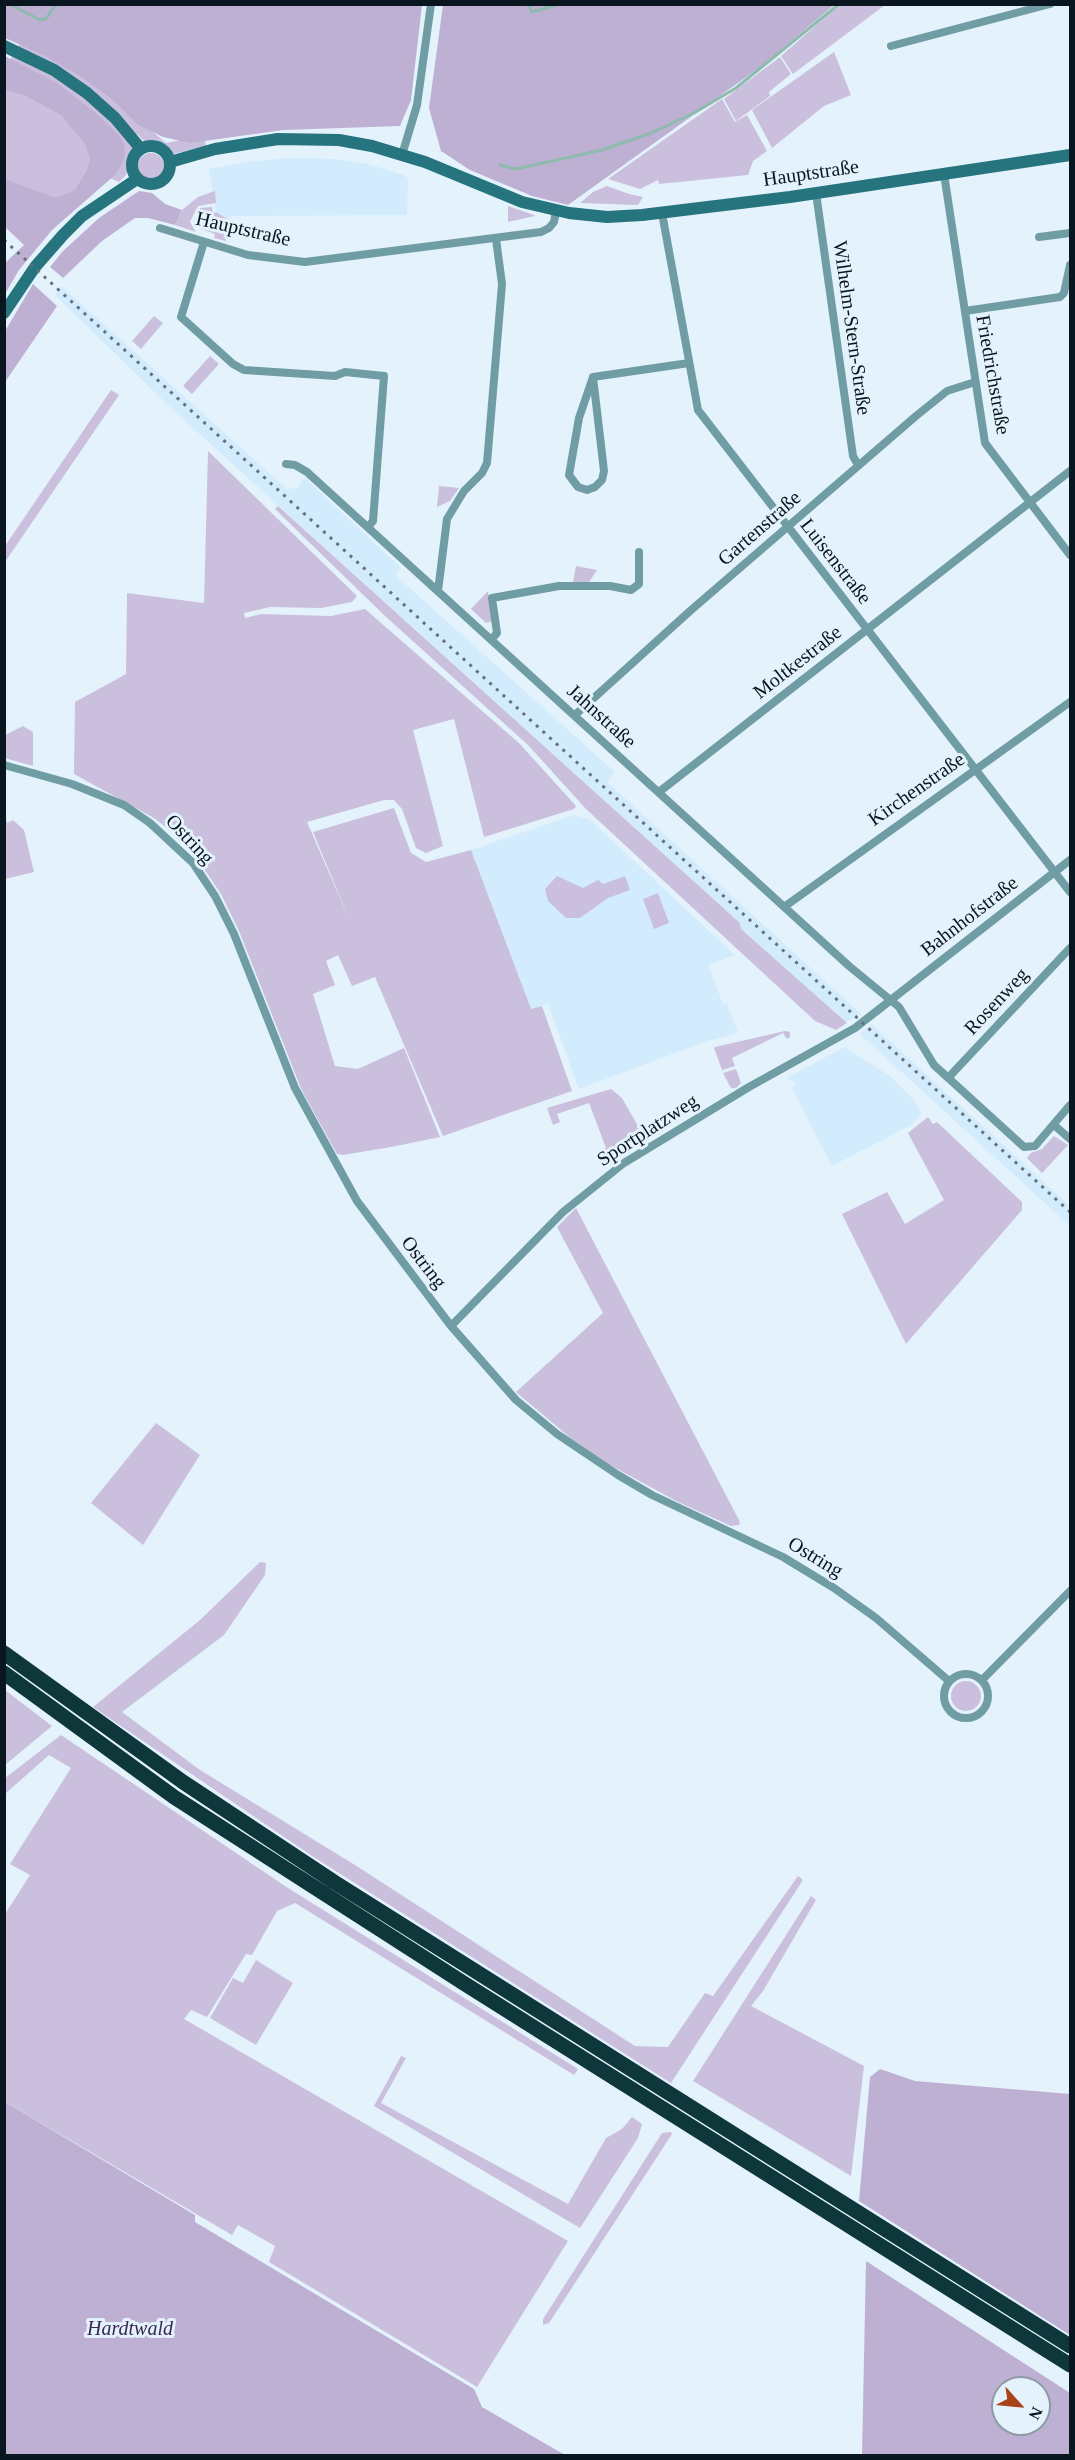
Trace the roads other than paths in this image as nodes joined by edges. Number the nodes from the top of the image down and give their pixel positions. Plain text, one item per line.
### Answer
1 (431, 4) edge
2 (1050, 4) edge
3 (4, 46) edge
4 (891, 46) dead end
5 (141, 149) junction
6 (402, 154) junction
7 (1071, 155) edge
8 (170, 162) junction
9 (945, 174) junction
10 (137, 179) junction
11 (816, 193) junction
12 (556, 211) junction
13 (662, 213) junction
14 (160, 228) dead end
15 (1071, 233) edge
16 (1039, 237) dead end
17 (495, 239) junction
18 (204, 242) junction
19 (1071, 265) edge
20 (965, 311) junction
21 (4, 313) edge
22 (689, 363) junction
23 (593, 376) junction
24 (975, 382) junction
25 (286, 464) dead end
26 (858, 465) junction
27 (1071, 471) edge
28 (1030, 503) junction
29 (368, 527) junction
30 (786, 527) junction
31 (639, 552) dead end
32 (1071, 555) edge
33 (438, 591) junction
34 (867, 630) junction
35 (491, 640) junction
36 (1071, 702) edge
37 (575, 715) junction
38 (4, 765) edge
39 (975, 769) junction
40 (659, 792) junction
41 (1071, 860) edge
42 (1055, 872) junction
43 (1071, 892) edge
44 (784, 907) junction
45 (1071, 948) edge
46 (891, 1000) junction
47 (948, 1078) junction
48 (1071, 1105) edge
49 (1054, 1125) junction
50 (1071, 1139) edge
51 (451, 1326) junction
52 (1071, 1591) edge
53 (4, 1653) edge
54 (4, 1673) edge
55 (982, 1680) junction
56 (949, 1681) junction
57 (1071, 2346) edge
58 (1071, 2365) edge

1 - 6 street
2 - 4 street
3 - 5 street
5 - 8 street
5 - 10 street
6 - 8 street, Hauptstraße
6 - 12 street, Hauptstraße
7 - 9 street, Hauptstraße
8 - 10 street
9 - 11 street, Hauptstraße
9 - 20 street, Friedrichstraße
10 - 21 street
11 - 13 street, Hauptstraße
11 - 26 street, Wilhelm-Stern-Straße
12 - 13 street, Hauptstraße
12 - 17 street, Hauptstraße
13 - 22 street, Luisenstraße
14 - 18 street, Hauptstraße
15 - 16 street
17 - 18 street, Hauptstraße
17 - 33 street
18 - 29 street
19 - 20 street
20 - 24 street, Friedrichstraße
22 - 23 street
22 - 30 street, Luisenstraße
23 - 23 street
24 - 26 street, Gartenstraße
24 - 28 street, Friedrichstraße
25 - 29 street, Jahnstraße
26 - 30 street, Gartenstraße
27 - 28 street, Moltkestraße
28 - 32 street, Friedrichstraße
28 - 34 street, Moltkestraße
29 - 33 street, Jahnstraße
30 - 34 street, Luisenstraße
30 - 37 street, Gartenstraße
31 - 35 street
33 - 35 street, Jahnstraße
34 - 39 street, Luisenstraße
34 - 40 street, Moltkestraße
35 - 37 street, Jahnstraße
36 - 39 street, Kirchenstraße
37 - 40 street, Jahnstraße
38 - 51 street, Ostring
39 - 42 street, Luisenstraße
39 - 44 street, Kirchenstraße
40 - 44 street, Jahnstraße
41 - 42 street, Bahnhofstraße
42 - 43 street, Luisenstraße
42 - 46 street, Bahnhofstraße
44 - 46 street, Jahnstraße
45 - 47 street, Rosenweg
46 - 47 street, Jahnstraße
46 - 51 street, Sportplatzweg
47 - 49 street, Jahnstraße
48 - 49 street
49 - 50 street
51 - 56 street, Ostring
52 - 55 street
53 - 57 highway
54 - 58 highway
55 - 56 street
55 - 56 street

